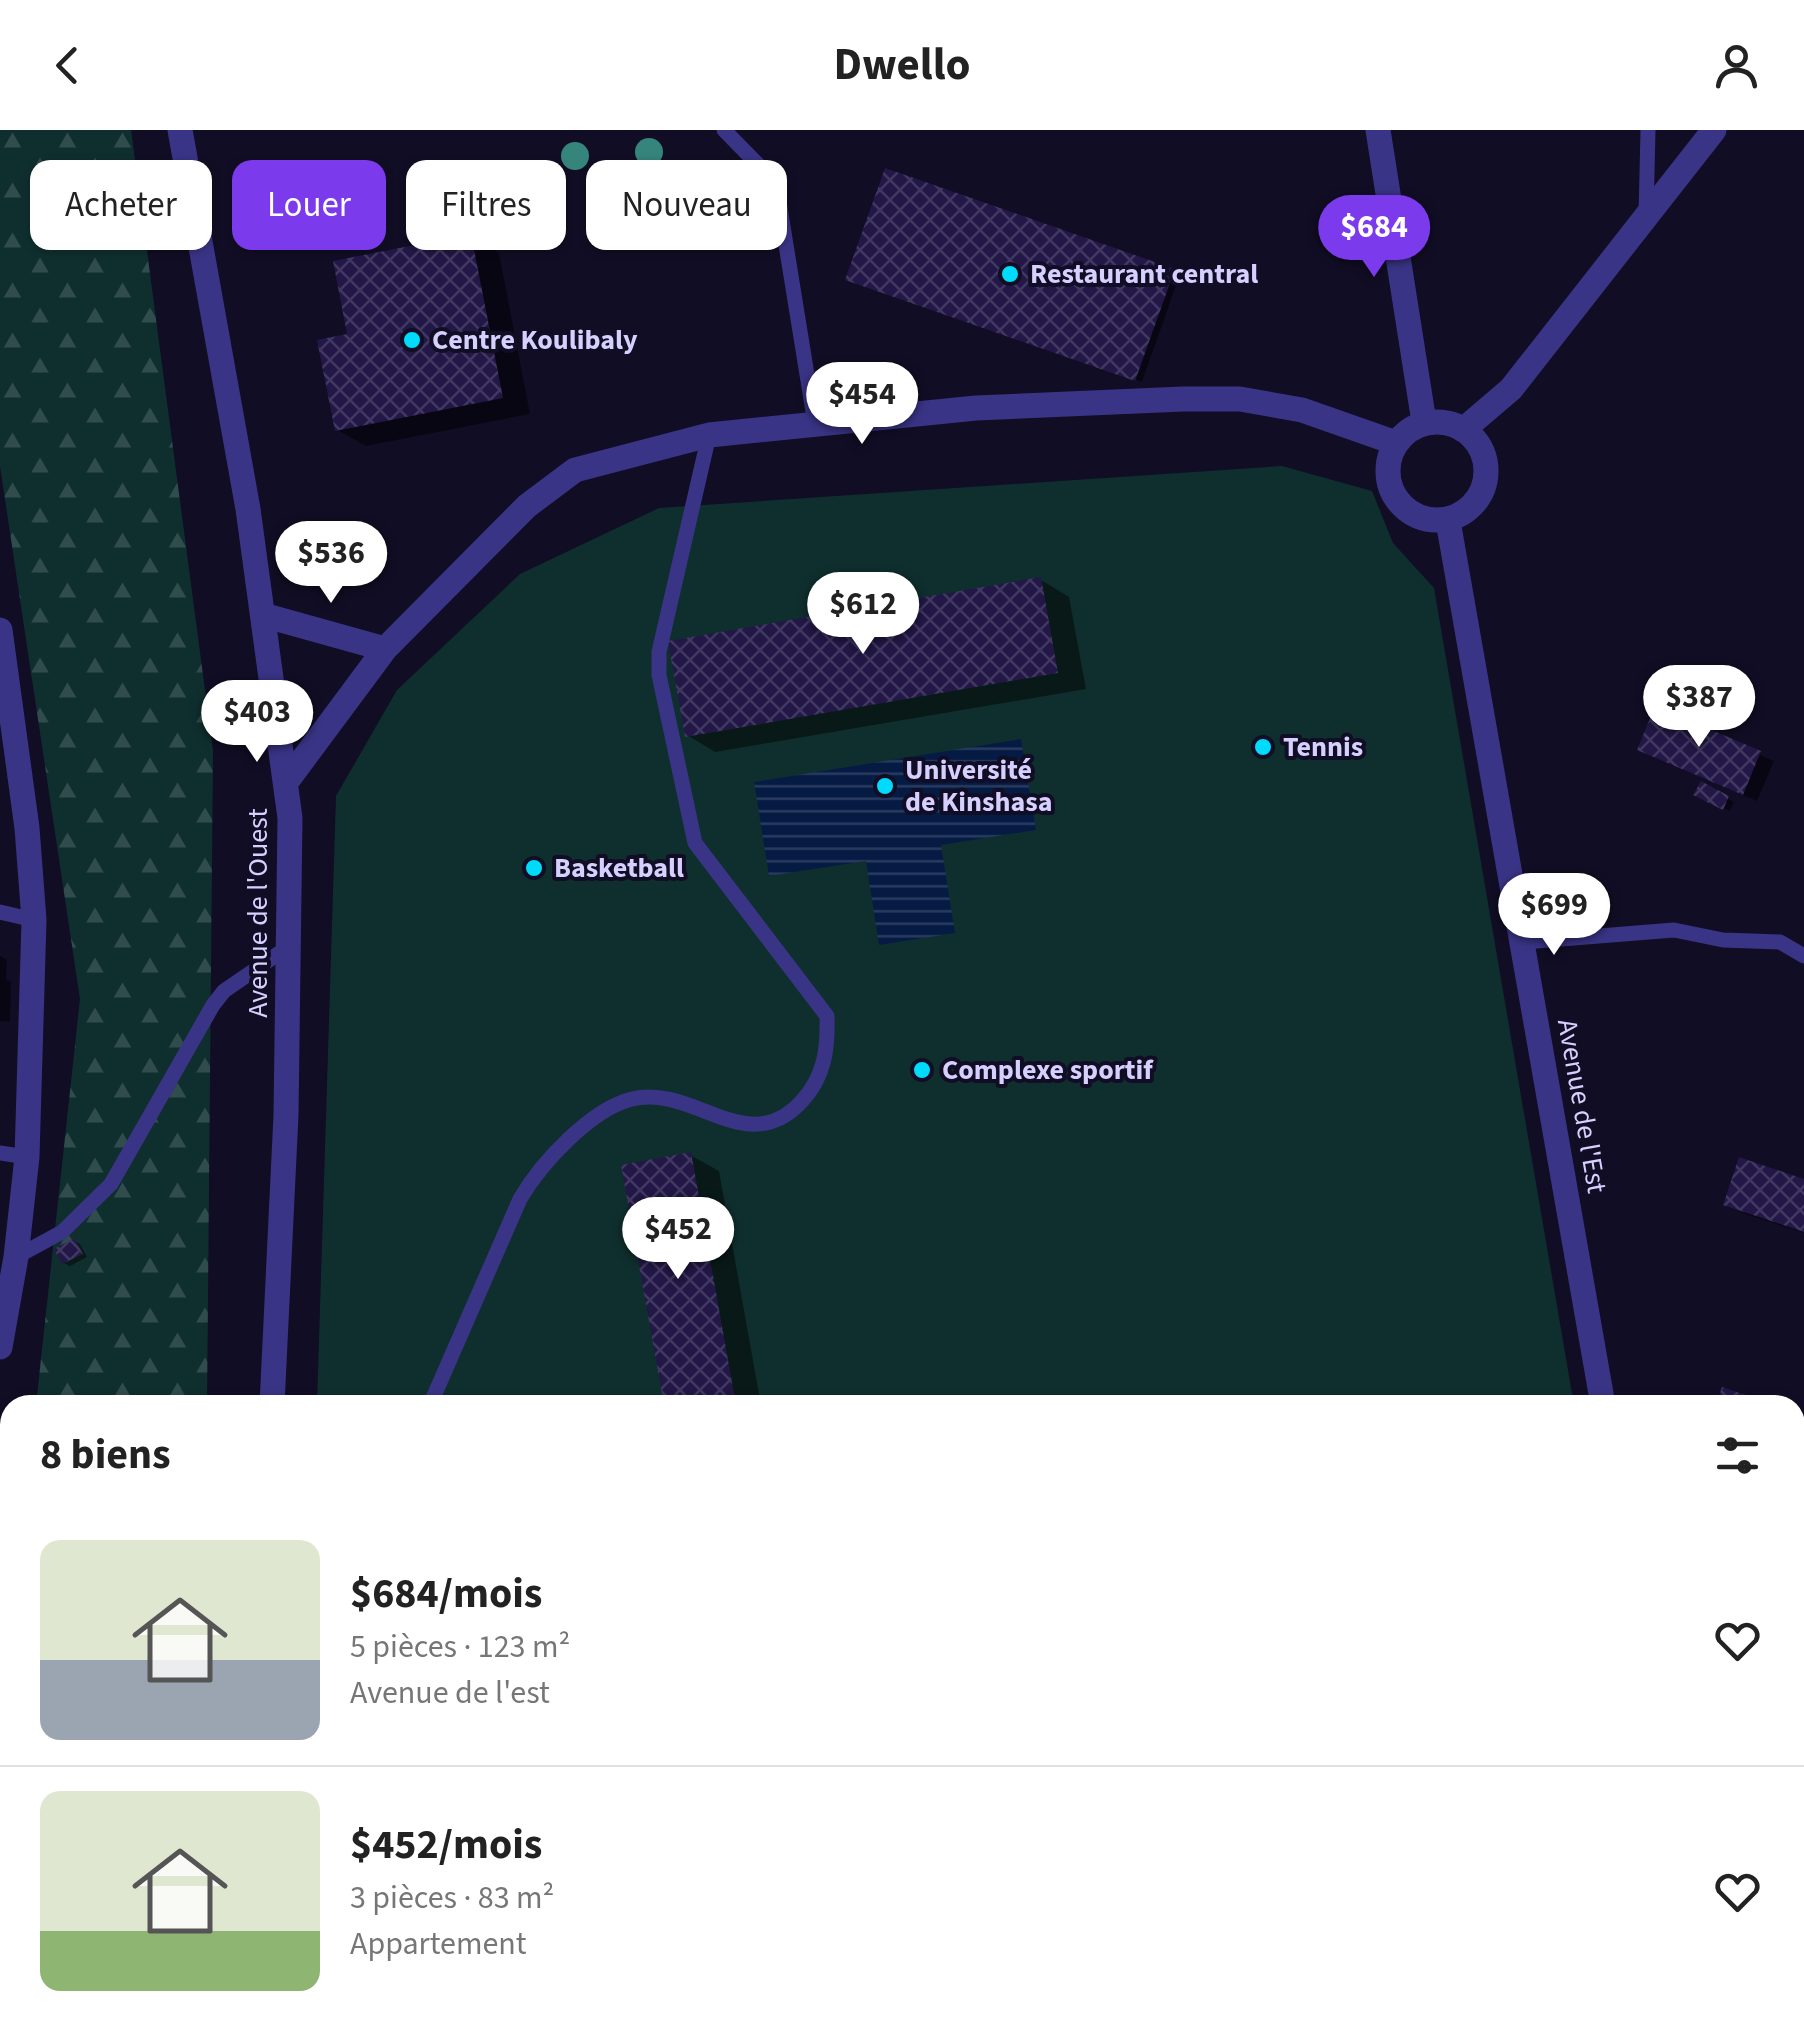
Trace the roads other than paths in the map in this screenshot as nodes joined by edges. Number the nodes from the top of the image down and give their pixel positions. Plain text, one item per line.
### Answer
1 (180, 130) edge
2 (724, 130) edge
3 (1378, 130) edge
4 (1648, 130) edge
5 (1714, 130) edge
6 (1646, 216) junction
7 (1424, 422) junction
8 (815, 424) junction
9 (1463, 430) junction
10 (709, 435) junction
11 (1396, 443) junction
12 (1448, 521) junction
13 (262, 615) junction
14 (0, 630) edge
15 (386, 649) junction
16 (287, 780) junction
17 (0, 912) edge
18 (34, 920) junction
19 (1523, 942) junction
20 (288, 946) junction
21 (1804, 956) edge
22 (0, 1153) edge
23 (27, 1158) junction
24 (16, 1257) junction
25 (0, 1347) edge
26 (272, 1395) edge
27 (434, 1395) edge
28 (1600, 1395) edge

1 - 13 street, Avenue de l'Ouest
2 - 8 lane
3 - 7 street
4 - 6 lane
5 - 6 street
6 - 9 street
7 - 9 street
7 - 11 street
8 - 10 street
8 - 11 street
9 - 12 street
10 - 15 street
10 - 27 lane
11 - 12 street
12 - 19 street, Avenue de l'Est
13 - 15 street
13 - 16 street, Avenue de l'Ouest
14 - 18 street
15 - 16 street
16 - 20 street, Avenue de l'Ouest
17 - 18 lane
18 - 23 street
19 - 21 lane
19 - 28 street, Avenue de l'Est
20 - 24 lane
20 - 26 street, Avenue de l'Ouest
22 - 23 lane
23 - 24 street
24 - 25 street

